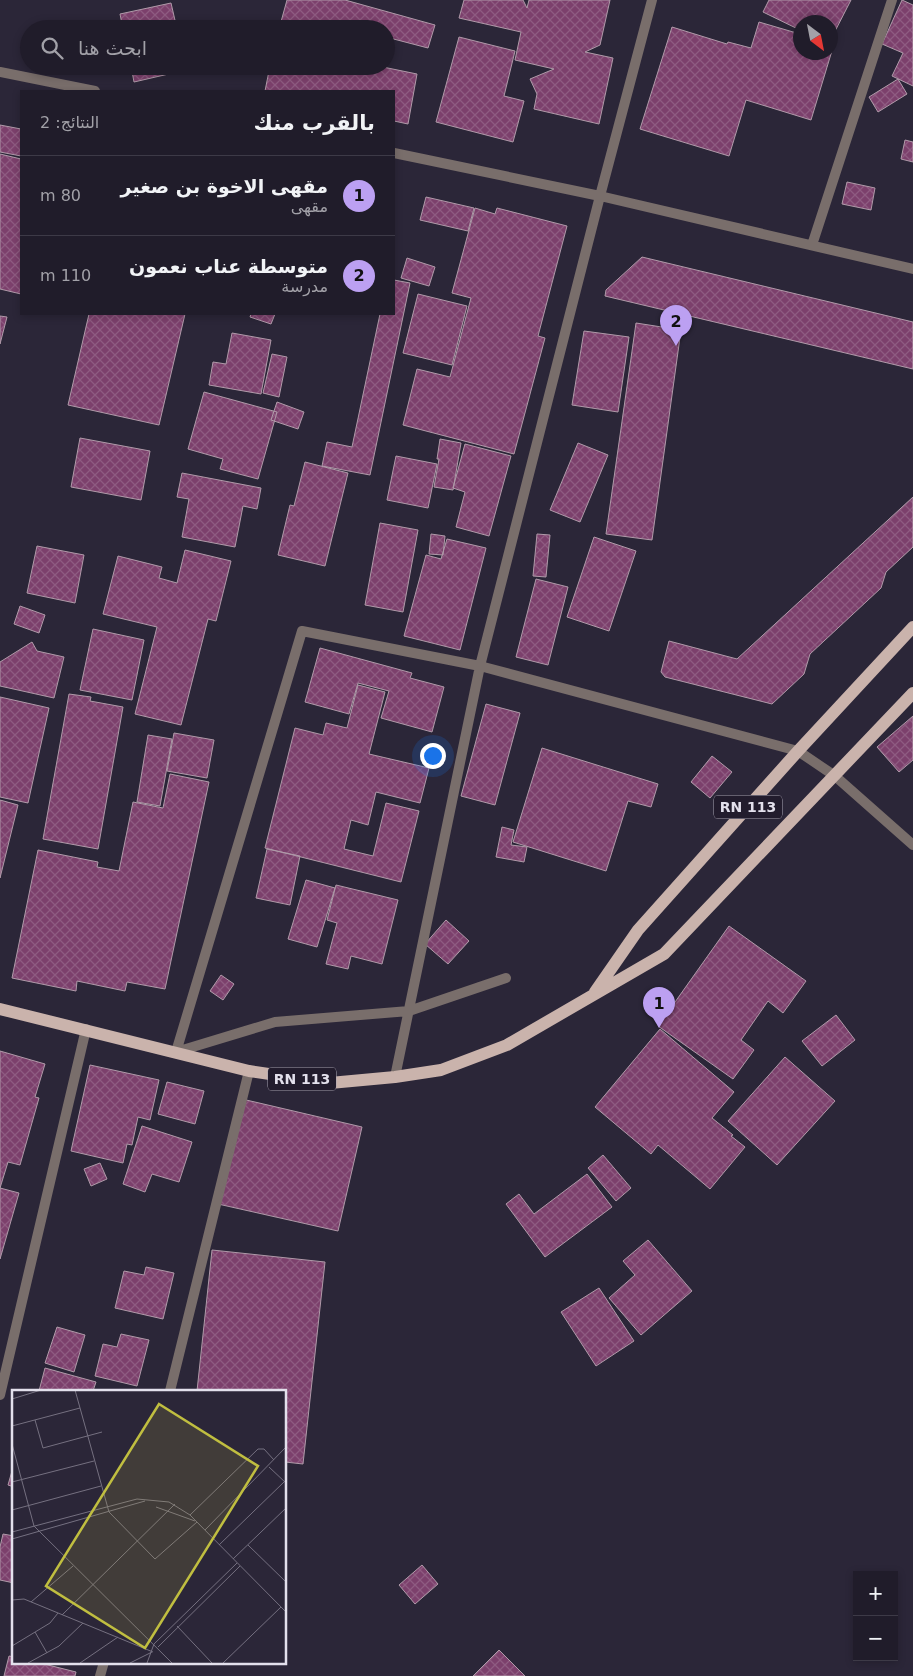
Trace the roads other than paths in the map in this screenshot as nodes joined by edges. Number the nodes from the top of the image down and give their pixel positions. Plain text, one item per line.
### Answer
1 (652, 0) edge
2 (892, 0) edge
3 (0, 72) edge
4 (90, 90) edge
5 (395, 153) edge
6 (600, 196) junction
7 (812, 245) junction
8 (913, 269) edge
9 (913, 627) edge
10 (480, 666) junction
11 (913, 693) edge
12 (798, 751) junction
13 (835, 776) junction
14 (913, 845) edge
15 (506, 978) dead end
16 (592, 995) junction
17 (0, 1009) edge
18 (409, 1011) junction
19 (86, 1030) junction
20 (176, 1052) junction
21 (249, 1071) junction
22 (395, 1077) junction
23 (170, 1390) edge
24 (0, 1395) edge

1 - 6 street
2 - 7 street
3 - 4 street
5 - 6 street
6 - 7 street
6 - 10 street
7 - 8 street
9 - 12 main road, RN 113
10 - 12 street
10 - 18 street
10 - 20 street
11 - 13 main road, RN 113
12 - 13 street
12 - 16 main road, RN 113
13 - 14 street
13 - 16 main road, RN 113
15 - 18 street
16 - 22 main road, RN 113
17 - 19 main road, RN 113
18 - 20 street
18 - 22 street
19 - 20 main road, RN 113
19 - 24 street
20 - 21 main road, RN 113
21 - 22 main road, RN 113
21 - 23 street

